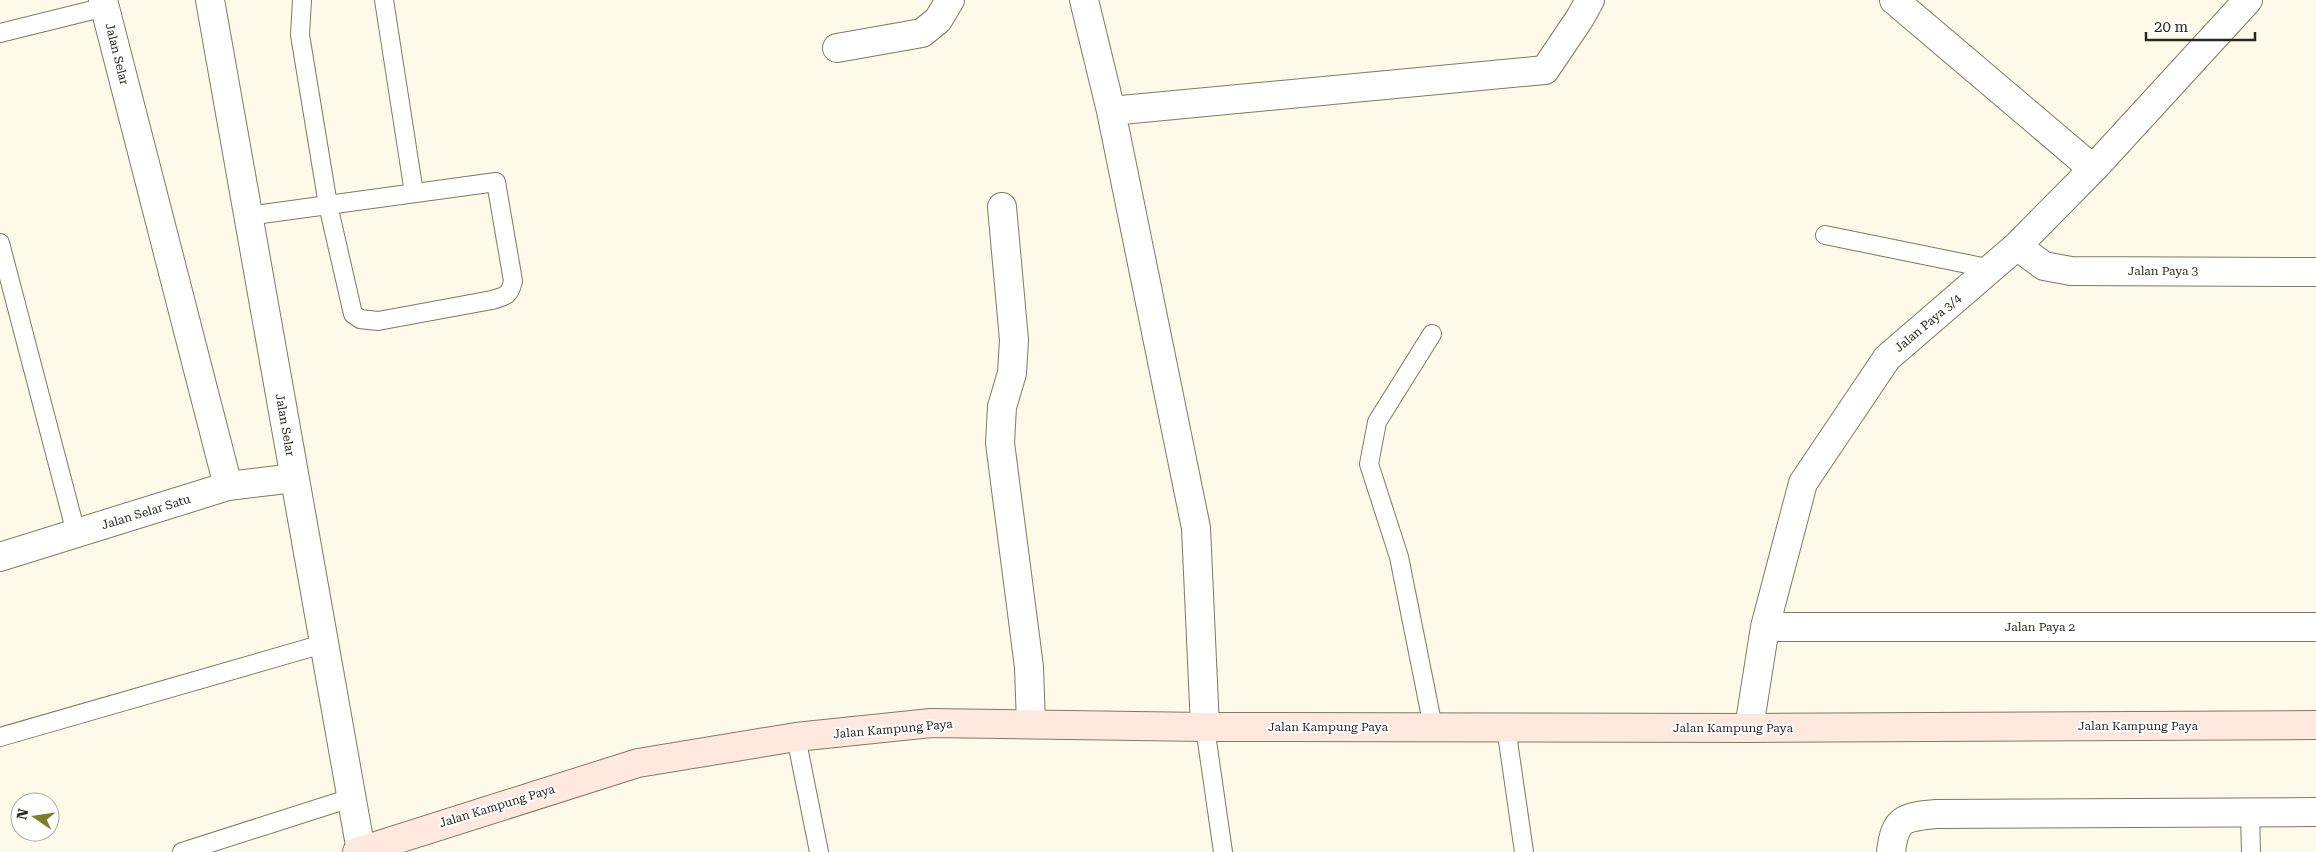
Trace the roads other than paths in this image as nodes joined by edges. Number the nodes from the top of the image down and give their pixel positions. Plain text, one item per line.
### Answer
1 (210, 0) edge
2 (302, 0) edge
3 (384, 0) edge
4 (950, 0) edge
5 (1084, 0) edge
6 (1590, 0) edge
7 (1894, 0) edge
8 (2248, 0) edge
9 (104, 3) edge
10 (0, 33) edge
11 (836, 48) dead end
12 (1111, 111) junction
13 (2093, 169) junction
14 (414, 193) junction
15 (328, 204) junction
16 (1002, 207) dead end
17 (248, 216) junction
18 (1825, 235) dead end
19 (0, 243) edge
20 (2017, 246) junction
21 (1992, 269) junction
22 (2316, 272) edge
23 (1432, 334) dead end
24 (294, 478) junction
25 (228, 486) junction
26 (76, 533) junction
27 (0, 557) edge
28 (1765, 627) junction
29 (2316, 627) edge
30 (323, 644) junction
31 (1031, 724) junction
32 (2316, 725) edge
33 (1205, 727) junction
34 (1433, 727) junction
35 (1506, 727) junction
36 (1749, 728) junction
37 (0, 737) edge
38 (796, 737) junction
39 (351, 798) junction
40 (2250, 812) junction
41 (2316, 812) edge
42 (398, 845) edge
43 (359, 851) edge
44 (182, 852) edge
45 (819, 852) edge
46 (1222, 852) edge
47 (1524, 852) edge
48 (1891, 852) edge
49 (2251, 852) edge

1 - 17 street, Jalan Selar
2 - 15 lane
3 - 14 lane
4 - 11 street
5 - 12 street
6 - 12 street
7 - 13 street
8 - 13 street, Jalan Paya 3/4
9 - 10 lane
9 - 25 street, Jalan Selar
12 - 33 street
13 - 20 street, Jalan Paya 3/4
14 - 15 lane
14 - 15 lane
15 - 17 lane
16 - 31 street
17 - 24 street, Jalan Selar
18 - 21 lane
19 - 26 lane
20 - 21 street, Jalan Paya 3/4
20 - 22 street, Jalan Paya 3
21 - 28 street, Jalan Paya 3/4
23 - 34 lane
24 - 25 street, Jalan Selar Satu
24 - 30 street, Jalan Selar
25 - 26 street, Jalan Selar Satu
26 - 27 street, Jalan Selar Satu
28 - 29 street, Jalan Paya 2
28 - 36 street, Jalan Paya 3/4
30 - 37 lane
30 - 39 street, Jalan Selar
31 - 33 street, Jalan Kampung Paya
31 - 38 street, Jalan Kampung Paya
32 - 36 street, Jalan Kampung Paya
33 - 34 street, Jalan Kampung Paya
33 - 46 lane
34 - 35 street, Jalan Kampung Paya
35 - 36 street, Jalan Kampung Paya
35 - 47 lane
38 - 42 street, Jalan Kampung Paya
38 - 45 lane
39 - 43 street, Jalan Selar
39 - 44 lane
40 - 41 street
40 - 48 street
40 - 49 lane
42 - 43 street, Jalan Kampung Paya

